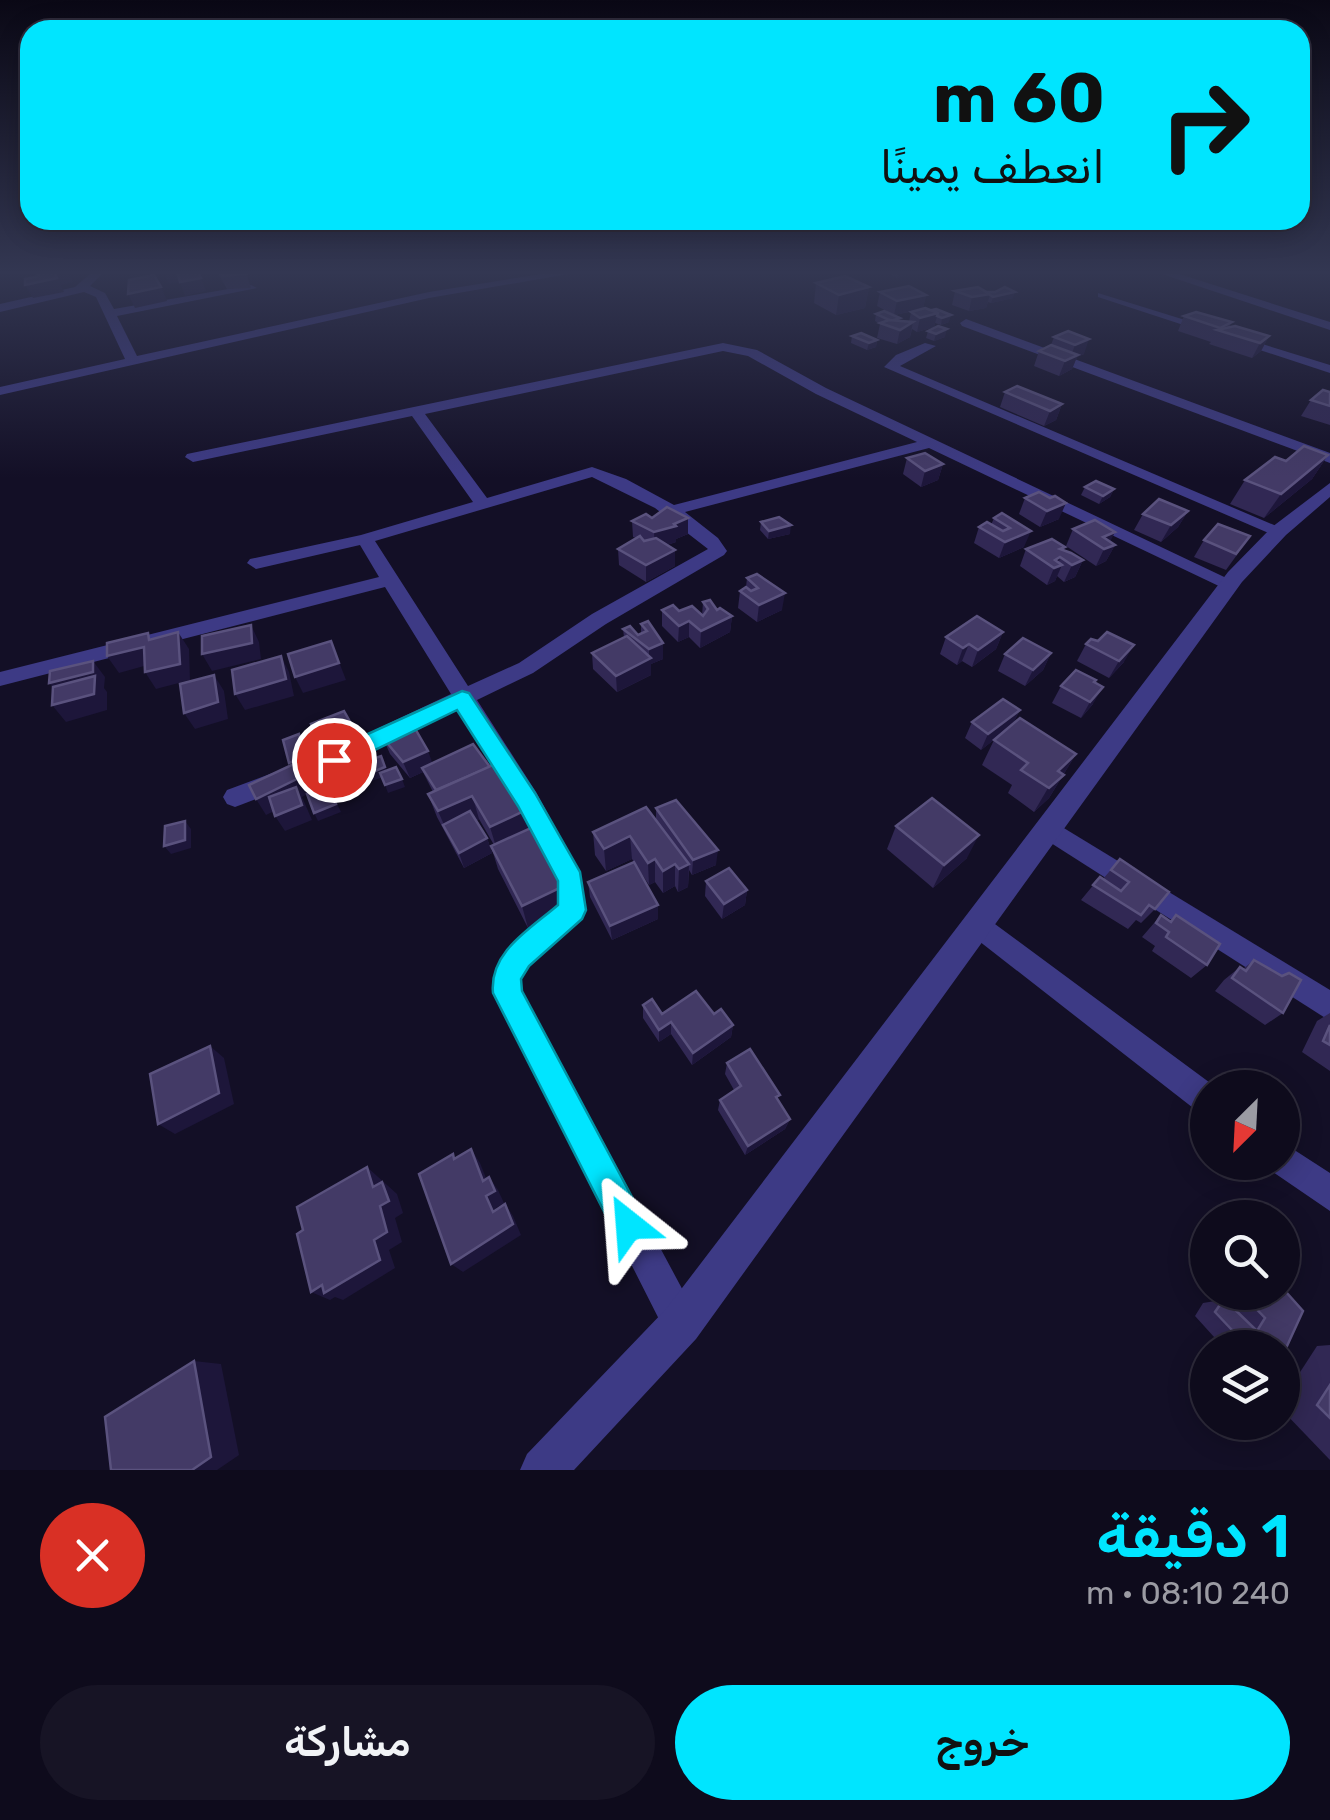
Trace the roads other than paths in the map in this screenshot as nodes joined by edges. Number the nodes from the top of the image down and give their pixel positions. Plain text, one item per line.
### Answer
1 (123, 341) edge
2 (228, 341) edge
3 (1011, 341) edge
4 (1241, 341) edge
5 (930, 346) dead end
6 (133, 362) junction
7 (1330, 369) edge
8 (0, 392) edge
9 (414, 408) junction
10 (931, 442) junction
11 (194, 457) dead end
12 (1330, 458) edge
13 (1330, 488) edge
14 (482, 504) junction
15 (670, 512) junction
16 (1279, 531) junction
17 (365, 539) junction
18 (256, 562) dead end
19 (390, 580) junction
20 (1230, 584) junction
21 (0, 679) edge
22 (462, 699) junction
23 (235, 797) dead end
24 (1049, 829) junction
25 (980, 925) junction
26 (1330, 1007) edge
27 (1190, 1086) edge
28 (1300, 1172) edge
29 (1330, 1194) edge
30 (681, 1324) junction
31 (543, 1470) edge

1 - 6 street
2 - 6 street
3 - 12 street
4 - 7 street
5 - 16 street
6 - 8 street
9 - 10 street
9 - 11 street
9 - 14 street
10 - 15 street
10 - 20 street
13 - 16 street
14 - 15 street
14 - 17 street
15 - 22 street
16 - 20 street
17 - 18 street
17 - 19 street
19 - 21 street
19 - 22 street
20 - 24 street
22 - 23 street
22 - 30 street
24 - 25 street
24 - 26 street
25 - 27 street
25 - 30 street
28 - 29 street
30 - 31 street

